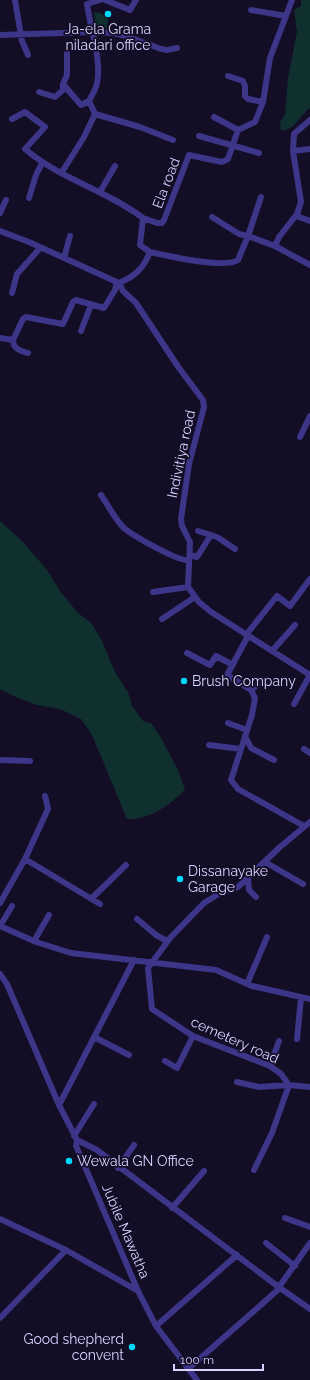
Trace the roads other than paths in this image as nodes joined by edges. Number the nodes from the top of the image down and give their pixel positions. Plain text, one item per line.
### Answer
1 (15, 0) edge
2 (100, 0) edge
3 (105, 0) edge
4 (136, 0) edge
5 (292, 0) edge
6 (251, 10) dead end
7 (286, 16) junction
8 (93, 32) junction
9 (0, 35) edge
10 (22, 36) junction
11 (177, 48) dead end
12 (67, 53) dead end
13 (28, 55) dead end
14 (228, 76) dead end
15 (63, 84) junction
16 (39, 92) dead end
17 (89, 100) junction
18 (264, 102) junction
19 (95, 114) junction
20 (214, 118) dead end
21 (12, 119) dead end
22 (310, 120) edge
23 (238, 130) junction
24 (199, 136) dead end
25 (173, 140) dead end
26 (232, 145) junction
27 (310, 148) edge
28 (294, 151) junction
29 (259, 153) dead end
30 (42, 163) junction
31 (115, 166) dead end
32 (62, 172) junction
33 (100, 192) junction
34 (260, 197) dead end
35 (29, 198) dead end
36 (6, 200) dead end
37 (0, 213) edge
38 (297, 214) junction
39 (212, 217) dead end
40 (143, 218) junction
41 (310, 221) edge
42 (0, 231) edge
43 (70, 236) dead end
44 (248, 236) junction
45 (275, 246) junction
46 (40, 248) junction
47 (150, 252) junction
48 (64, 258) junction
49 (310, 265) edge
50 (118, 282) junction
51 (12, 292) dead end
52 (91, 305) junction
53 (81, 331) dead end
54 (0, 338) edge
55 (13, 340) junction
56 (28, 353) dead end
57 (310, 416) edge
58 (300, 437) dead end
59 (101, 495) dead end
60 (198, 531) dead end
61 (211, 535) junction
62 (236, 549) dead end
63 (190, 558) junction
64 (310, 579) edge
65 (188, 587) junction
66 (153, 592) dead end
67 (195, 597) junction
68 (162, 619) dead end
69 (295, 625) dead end
70 (247, 636) junction
71 (272, 651) junction
72 (187, 653) dead end
73 (233, 665) junction
74 (310, 675) edge
75 (262, 681) dead end
76 (251, 690) junction
77 (294, 704) dead end
78 (228, 723) dead end
79 (246, 733) junction
80 (210, 745) dead end
81 (240, 749) junction
82 (304, 749) dead end
83 (310, 753) edge
84 (0, 760) edge
85 (274, 760) dead end
86 (30, 761) dead end
87 (45, 796) dead end
88 (310, 822) edge
89 (304, 826) junction
90 (25, 859) junction
91 (265, 862) junction
92 (126, 865) dead end
93 (248, 879) junction
94 (303, 884) dead end
95 (256, 897) dead end
96 (90, 899) junction
97 (0, 903) edge
98 (100, 904) dead end
99 (12, 906) dead end
100 (49, 915) dead end
101 (137, 919) dead end
102 (267, 937) dead end
103 (34, 941) junction
104 (167, 941) junction
105 (134, 960) junction
106 (154, 962) junction
107 (0, 974) edge
108 (3, 984) edge
109 (247, 984) junction
110 (301, 998) junction
111 (310, 999) edge
112 (192, 1036) junction
113 (94, 1037) junction
114 (297, 1039) dead end
115 (279, 1040) dead end
116 (129, 1055) dead end
117 (165, 1061) dead end
118 (270, 1066) junction
119 (237, 1082) dead end
120 (289, 1085) junction
121 (310, 1087) edge
122 (94, 1104) dead end
123 (59, 1105) junction
124 (76, 1138) junction
125 (134, 1145) dead end
126 (118, 1168) junction
127 (254, 1170) dead end
128 (204, 1171) dead end
129 (172, 1208) junction
130 (285, 1218) dead end
131 (0, 1219) edge
132 (310, 1227) edge
133 (266, 1243) dead end
134 (310, 1243) edge
135 (66, 1250) junction
136 (237, 1255) junction
137 (295, 1266) junction
138 (279, 1288) junction
139 (138, 1291) junction
140 (310, 1309) edge
141 (0, 1318) edge
142 (156, 1326) junction
143 (188, 1369) junction
144 (197, 1380) edge

1 - 10 street
2 - 8 street
3 - 4 street
5 - 7 street
6 - 7 street
7 - 18 street
8 - 10 street
8 - 11 street
8 - 17 street
9 - 10 street
10 - 13 street
12 - 15 street
14 - 18 street
15 - 16 street
15 - 17 street
17 - 19 street
18 - 23 street
19 - 25 street
19 - 32 street
20 - 23 street
21 - 30 street
22 - 28 street
23 - 26 street
24 - 26 street
26 - 29 street
26 - 40 street, Ela road
27 - 28 street
28 - 38 street
30 - 32 street
30 - 35 street
31 - 33 street
32 - 33 street
33 - 40 street
34 - 44 street
36 - 37 street
38 - 41 street
38 - 45 street
39 - 44 street
40 - 47 street
42 - 46 street, Indivitiya road
43 - 48 street
44 - 45 street
44 - 47 street
45 - 49 street
46 - 48 street, Indivitiya road
46 - 51 street
47 - 50 street
48 - 50 street, Indivitiya road
50 - 52 street
50 - 63 street, Indivitiya road
52 - 53 street
52 - 55 street
54 - 55 street
55 - 56 street
57 - 58 street
59 - 63 street
60 - 61 street
61 - 62 street
61 - 63 street
63 - 65 street, Indivitiya road
64 - 70 street
65 - 66 street
65 - 67 street
67 - 68 street
67 - 70 street
69 - 71 street
70 - 71 street
70 - 73 street
71 - 74 street
72 - 73 street
73 - 76 street
74 - 77 street
75 - 76 street
76 - 79 street
78 - 79 street
79 - 81 street
79 - 85 street
80 - 81 street
81 - 89 street
82 - 83 street
84 - 86 street
87 - 90 street
88 - 89 street
89 - 91 street
90 - 96 street
90 - 97 street
91 - 93 street
91 - 94 street
92 - 96 street
93 - 95 street
93 - 104 street
96 - 98 street
99 - 103 street
100 - 103 street
101 - 104 street
102 - 109 street
103 - 105 street
104 - 106 street
105 - 106 street
105 - 113 street
106 - 109 street
106 - 112 street, cemetery road
107 - 108 street, Jubile Mawatha
108 - 123 street, Jubile Mawatha
109 - 110 street
110 - 111 street
110 - 114 street
112 - 117 street
112 - 118 street, cemetery road
113 - 116 street
113 - 123 street
115 - 118 street
118 - 120 street, cemetery road
119 - 120 street
120 - 121 street
120 - 127 street
122 - 124 street
123 - 124 street, Jubile Mawatha
124 - 126 street
124 - 139 street, Jubile Mawatha
125 - 126 street
126 - 129 street
128 - 129 street
129 - 136 street
130 - 132 street
131 - 135 street
133 - 137 street
134 - 137 street
135 - 139 street
135 - 141 street
136 - 138 street
136 - 142 street
137 - 138 street
138 - 140 street
138 - 143 street
139 - 142 street, Jubile Mawatha
142 - 143 street, Jubile Mawatha
143 - 144 street, Jubile Mawatha

